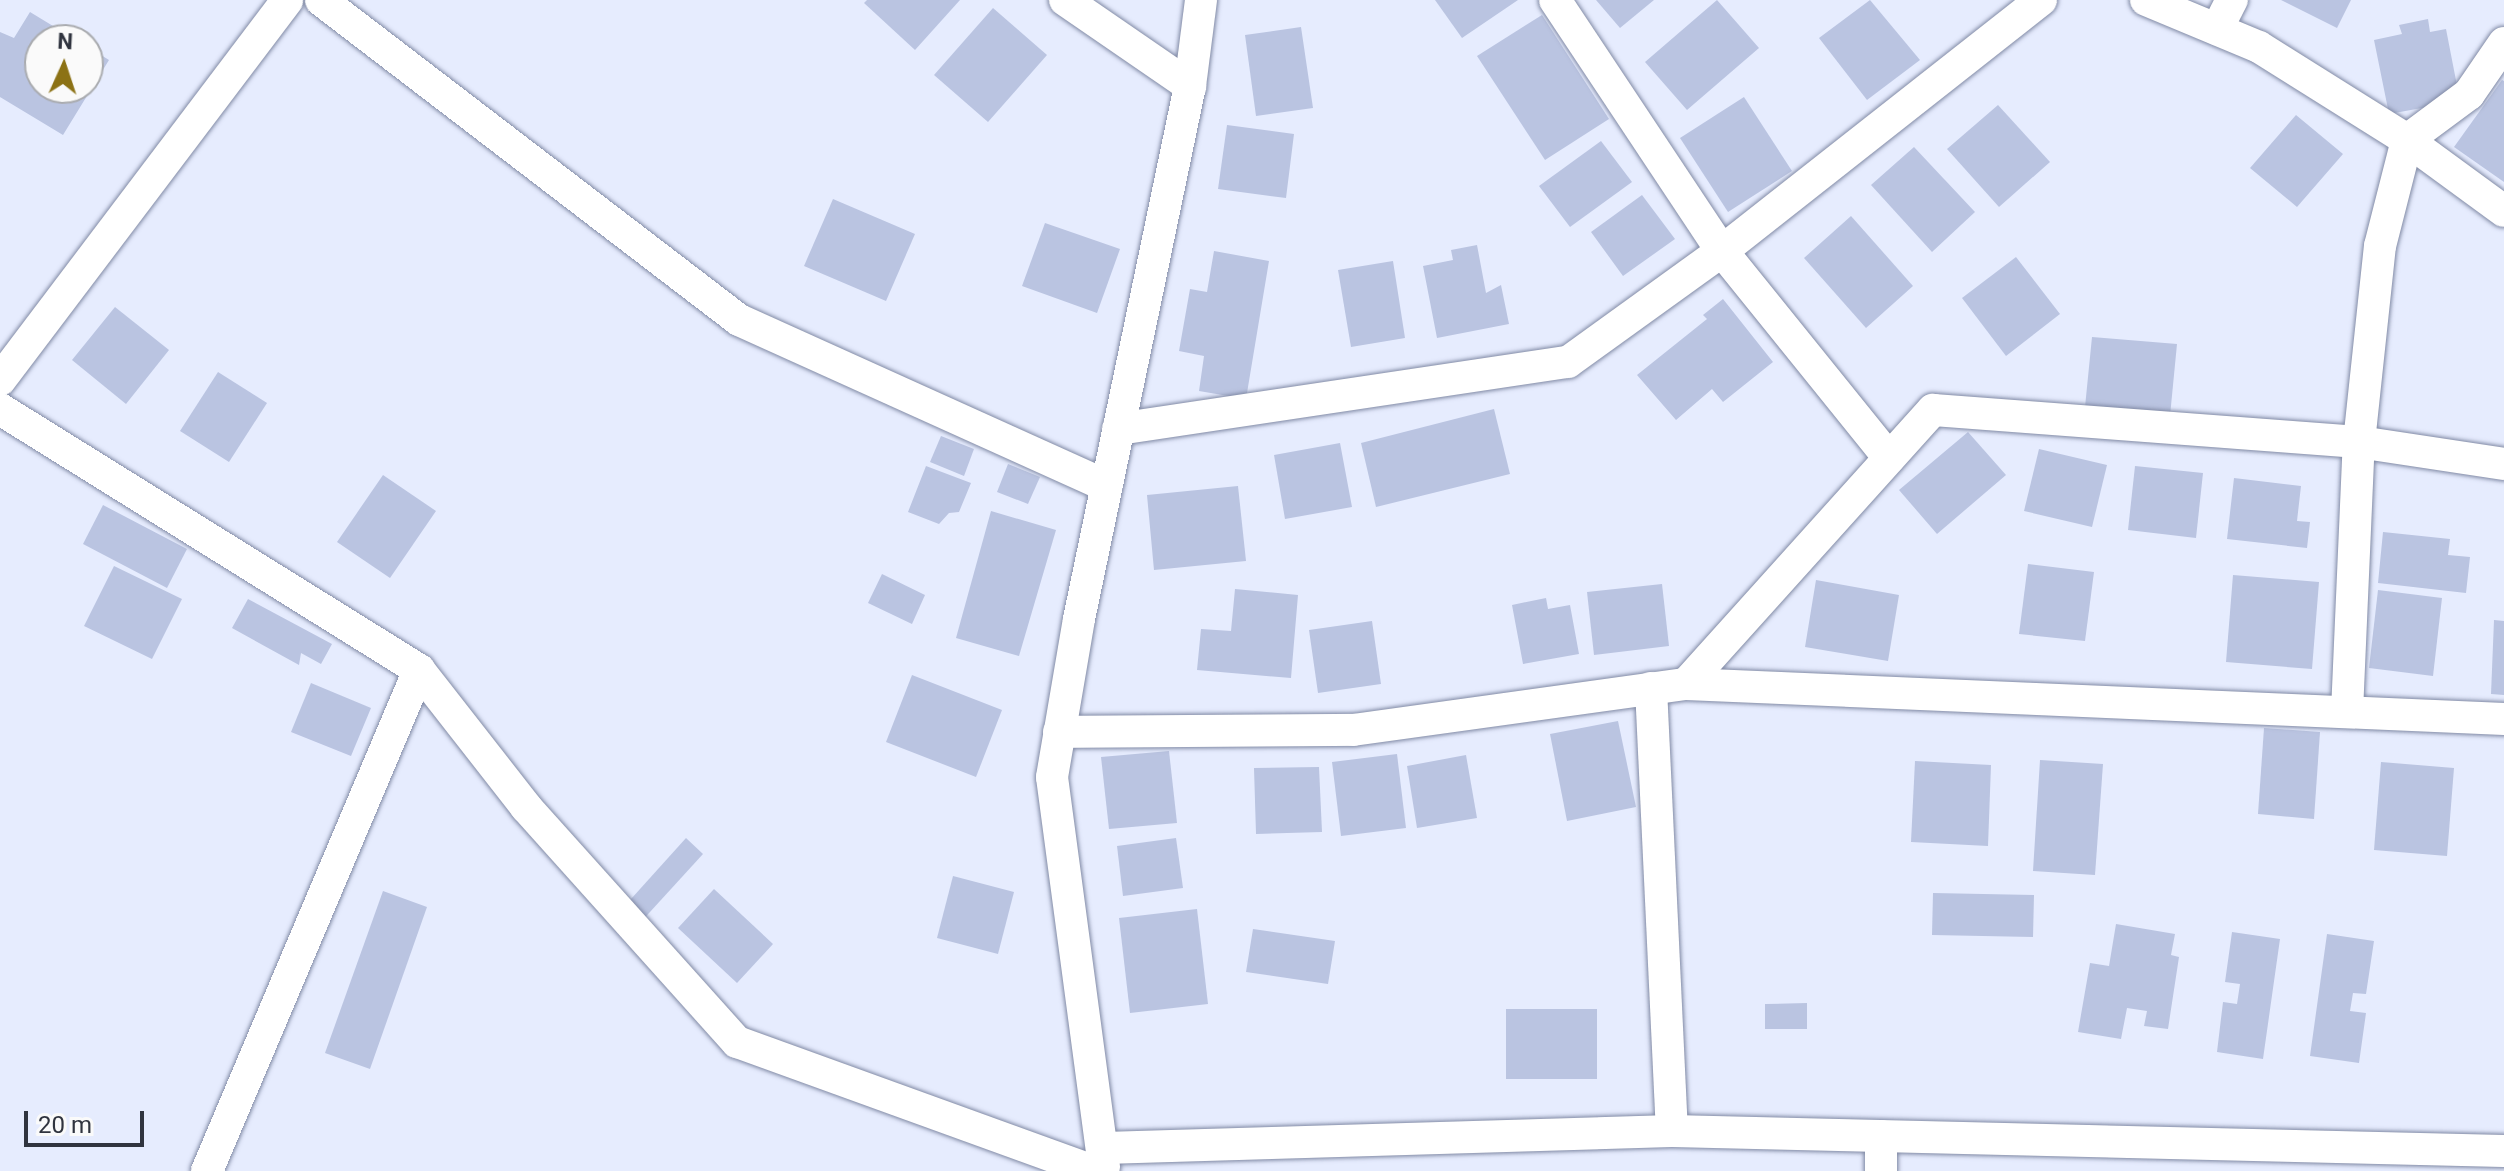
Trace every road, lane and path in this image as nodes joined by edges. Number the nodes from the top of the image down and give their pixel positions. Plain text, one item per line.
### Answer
1 (287, 0) edge
2 (321, 0) edge
3 (1065, 0) edge
4 (1201, 0) edge
5 (1555, 0) edge
6 (2041, 0) edge
7 (2146, 0) edge
8 (2232, 0) edge
9 (2217, 29) junction
10 (2504, 43) edge
11 (1190, 86) junction
12 (2407, 140) junction
13 (2504, 211) edge
14 (1722, 251) junction
15 (0, 380) edge
16 (0, 409) edge
17 (1118, 429) junction
18 (2359, 442) junction
19 (1889, 458) junction
20 (2504, 464) edge
21 (1106, 486) junction
22 (419, 670) junction
23 (1686, 684) junction
24 (1651, 688) junction
25 (2347, 712) junction
26 (2504, 719) edge
27 (1059, 732) junction
28 (1672, 1131) junction
29 (1881, 1136) junction
30 (2504, 1151) edge
31 (1101, 1163) edge
32 (207, 1171) edge
33 (1881, 1171) edge

1 - 15 street
2 - 21 street
3 - 11 street
4 - 11 street
5 - 14 street
6 - 14 street
7 - 9 street
8 - 9 street
9 - 12 street
10 - 12 street
11 - 17 street
12 - 13 street
12 - 18 street
14 - 17 street
14 - 19 street
16 - 22 street
17 - 21 street
18 - 19 street
18 - 20 street
18 - 25 street
19 - 23 street
21 - 27 street
22 - 31 street
22 - 32 street
23 - 24 street
23 - 25 street
24 - 27 street
24 - 28 street
25 - 26 street
27 - 31 street
28 - 29 street
28 - 31 street
29 - 30 street
29 - 33 street

